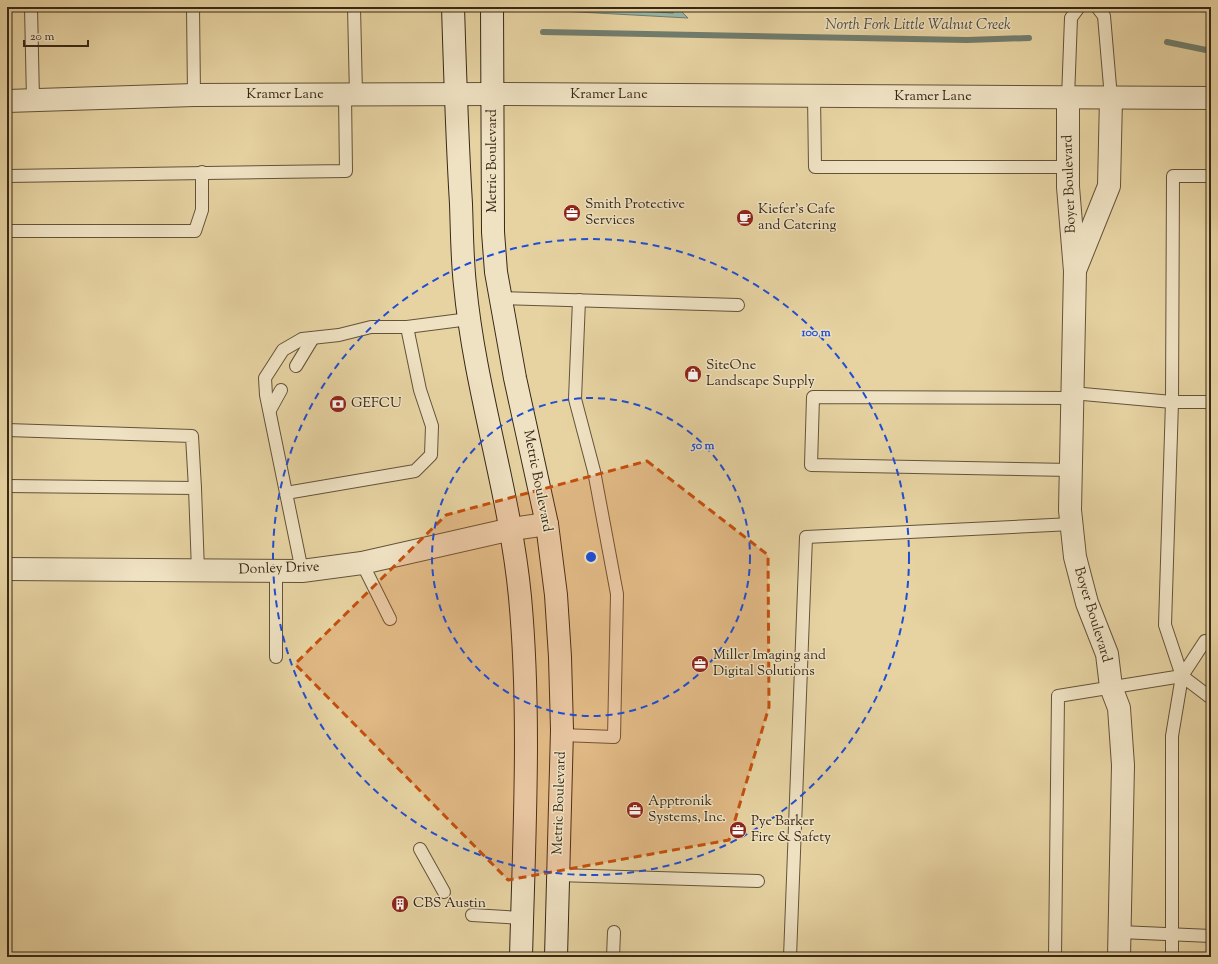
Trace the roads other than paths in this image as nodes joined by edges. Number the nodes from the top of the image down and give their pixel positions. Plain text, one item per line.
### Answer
1 (30, 7) edge
2 (193, 7) edge
3 (354, 7) edge
4 (453, 7) edge
5 (492, 7) edge
6 (1079, 7) edge
7 (1097, 7) edge
8 (492, 94) junction
9 (194, 95) junction
10 (350, 95) junction
11 (455, 95) junction
12 (814, 96) junction
13 (1068, 98) junction
14 (1111, 98) junction
15 (1211, 98) edge
16 (33, 100) junction
17 (7, 101) edge
18 (1068, 167) junction
19 (202, 172) junction
20 (7, 176) edge
21 (1211, 176) edge
22 (7, 231) edge
23 (1075, 271) junction
24 (499, 298) junction
25 (579, 300) junction
26 (738, 305) dead end
27 (469, 318) junction
28 (407, 327) junction
29 (314, 338) junction
30 (296, 366) dead end
31 (281, 390) dead end
32 (1072, 396) junction
33 (1172, 402) junction
34 (1211, 402) edge
35 (270, 410) junction
36 (7, 430) edge
37 (1071, 470) junction
38 (7, 486) edge
39 (195, 488) junction
40 (286, 493) junction
41 (547, 524) junction
42 (1072, 524) junction
43 (512, 530) junction
44 (362, 563) junction
45 (7, 569) edge
46 (198, 571) junction
47 (276, 571) junction
48 (302, 571) junction
49 (390, 619) dead end
50 (1211, 642) edge
51 (276, 657) dead end
52 (1182, 676) junction
53 (1111, 687) junction
54 (1211, 698) edge
55 (562, 735) junction
56 (420, 849) dead end
57 (558, 875) junction
58 (758, 881) dead end
59 (444, 892) dead end
60 (472, 915) dead end
61 (522, 918) junction
62 (614, 932) dead end
63 (1120, 932) junction
64 (1172, 934) junction
65 (1211, 936) edge
66 (521, 957) edge
67 (556, 957) edge
68 (613, 957) edge
69 (790, 957) edge
70 (1055, 957) edge
71 (1119, 957) edge
72 (1172, 957) edge

1 - 16 lane
2 - 9 lane
3 - 10 lane
4 - 11 street
5 - 8 street, Metric Boulevard
6 - 13 lane
7 - 14 lane
8 - 11 street, Kramer Lane
8 - 12 street, Kramer Lane
8 - 24 street, Metric Boulevard
9 - 10 street, Kramer Lane
9 - 16 street, Kramer Lane
10 - 11 street, Kramer Lane
10 - 19 lane
11 - 27 street
12 - 13 street, Kramer Lane
12 - 18 lane
13 - 14 street, Kramer Lane
13 - 18 street, Boyer Boulevard
14 - 15 street, Kramer Lane
14 - 23 street, Boyer Boulevard
16 - 17 street, Kramer Lane
18 - 23 street, Boyer Boulevard
19 - 20 lane
19 - 22 lane
21 - 33 lane
23 - 32 street, Boyer Boulevard
24 - 25 lane
24 - 41 street, Metric Boulevard
25 - 26 lane
25 - 55 lane
27 - 28 lane
27 - 43 street
28 - 29 lane
28 - 40 lane
29 - 30 lane
29 - 35 lane
31 - 35 lane
32 - 33 lane
32 - 37 street, Boyer Boulevard
32 - 37 lane
33 - 34 lane
33 - 52 lane
35 - 40 lane
36 - 39 lane
37 - 42 street, Boyer Boulevard
38 - 39 lane
39 - 46 lane
40 - 48 lane
41 - 43 street, Donley Drive
41 - 55 street, Metric Boulevard
42 - 53 street, Boyer Boulevard
42 - 69 lane
43 - 44 street, Donley Drive
43 - 61 street
44 - 48 street, Donley Drive
44 - 49 lane
45 - 46 street, Donley Drive
46 - 47 street, Donley Drive
47 - 48 street, Donley Drive
47 - 51 lane
50 - 52 lane
52 - 53 lane
52 - 54 lane
52 - 64 lane
53 - 63 street, Boyer Boulevard
53 - 70 lane
55 - 57 street, Metric Boulevard
56 - 59 lane
57 - 58 lane
57 - 67 street, Metric Boulevard
60 - 61 lane
61 - 66 street
62 - 68 lane
63 - 64 lane
63 - 71 street, Boyer Boulevard
64 - 65 lane
64 - 72 lane

